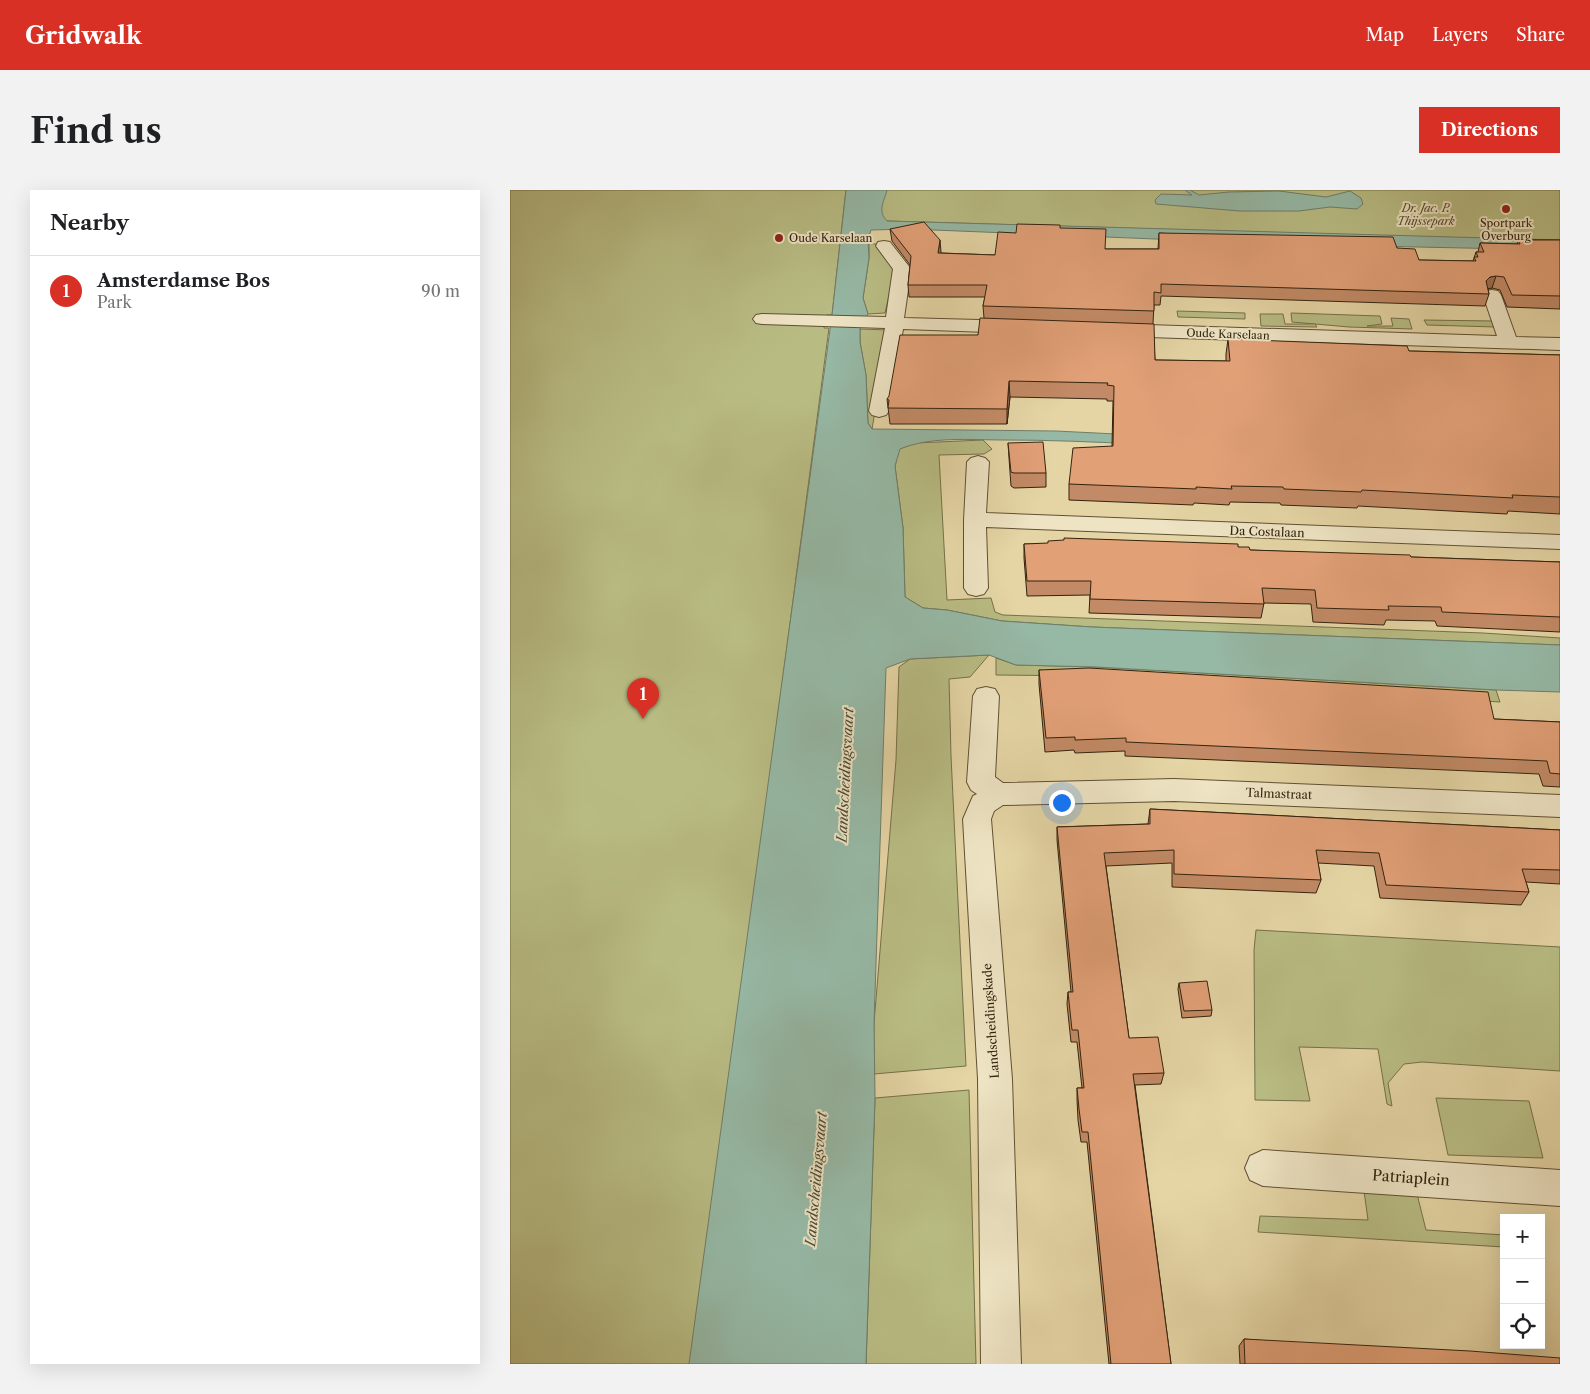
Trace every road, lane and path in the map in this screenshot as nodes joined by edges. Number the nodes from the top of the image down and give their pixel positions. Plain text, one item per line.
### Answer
1 (884, 246) dead end
2 (1492, 295) dead end
3 (762, 319) dead end
4 (895, 323) junction
5 (1038, 328) edge
6 (1097, 330) edge
7 (1508, 342) junction
8 (1560, 344) edge
9 (879, 411) dead end
10 (978, 462) dead end
11 (975, 520) junction
12 (1560, 542) edge
13 (976, 588) dead end
14 (986, 696) dead end
15 (998, 794) junction
16 (1560, 806) edge
17 (1262, 1168) dead end
18 (1560, 1188) edge
19 (1001, 1364) edge

1 - 4 street
2 - 7 street
3 - 4 street
4 - 5 street
4 - 9 street
6 - 7 street, Oude Karselaan
7 - 8 street, Oude Karselaan
10 - 11 street
11 - 12 street, Da Costalaan
11 - 13 street
14 - 15 street
15 - 16 street, Talmastraat
15 - 19 street, Landscheidingskade
17 - 18 street, Patriaplein

